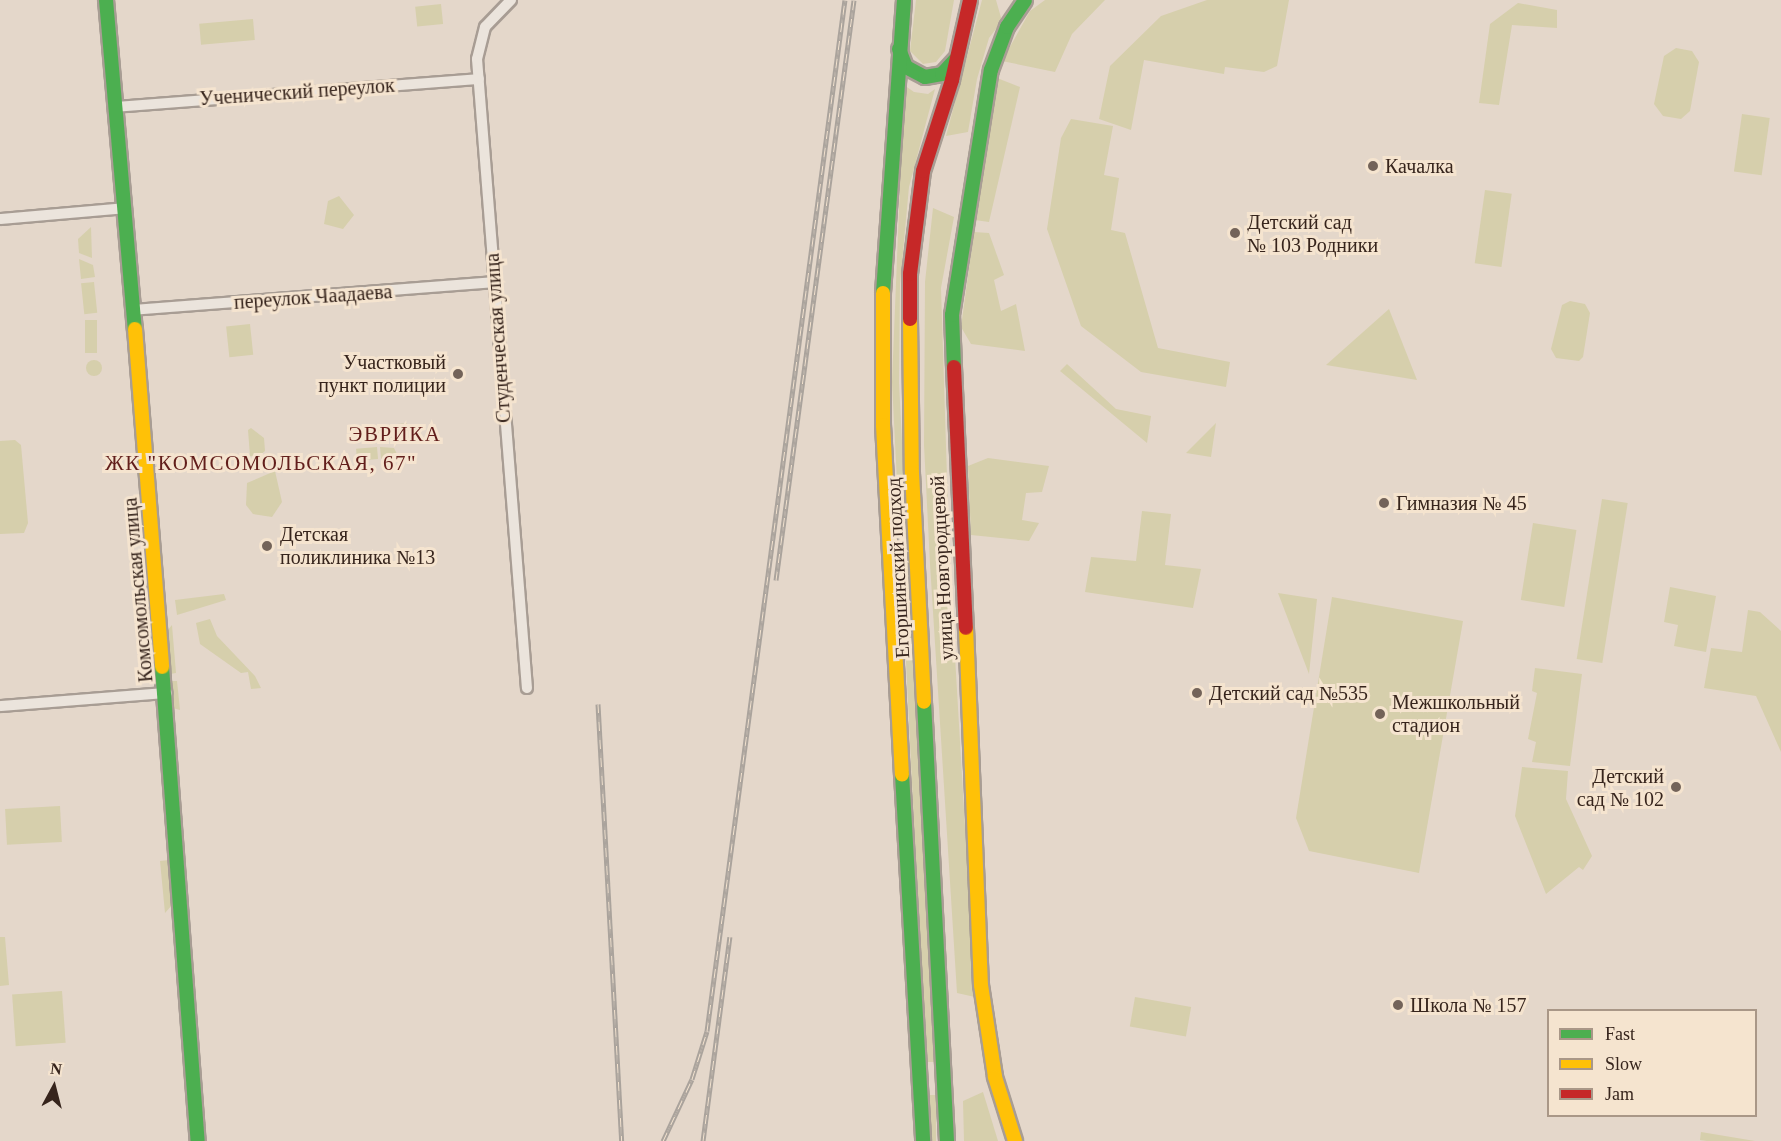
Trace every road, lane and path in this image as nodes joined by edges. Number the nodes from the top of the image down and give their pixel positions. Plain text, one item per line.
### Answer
1 (106, 0) edge
2 (511, 0) edge
3 (903, 0) edge
4 (1025, 0) edge
5 (970, 1) edge
6 (898, 42) junction
7 (958, 51) junction
8 (479, 79) junction
9 (115, 107) junction
10 (125, 208) junction
11 (0, 219) edge
12 (494, 282) junction
13 (132, 310) junction
14 (527, 688) dead end
15 (166, 693) junction
16 (0, 706) edge
17 (198, 1141) edge
18 (922, 1141) edge
19 (947, 1141) edge
20 (1015, 1141) edge

1 - 9 main road, Комсомольская улица
2 - 8 street, Студенческая улица
3 - 6 main road, Егоршинский подход
4 - 20 main road, улица Новгородцевой
5 - 7 main road, Егоршинский подход
6 - 7 main road
6 - 18 main road, Егоршинский подход
7 - 19 main road, Егоршинский подход
8 - 9 street, Ученический переулок
8 - 12 street, Студенческая улица
9 - 10 main road, Комсомольская улица
10 - 11 street
10 - 13 main road, Комсомольская улица
12 - 13 street, переулок Чаадаева
12 - 14 street, Студенческая улица
13 - 15 main road, Комсомольская улица
15 - 16 street
15 - 17 main road, Комсомольская улица

